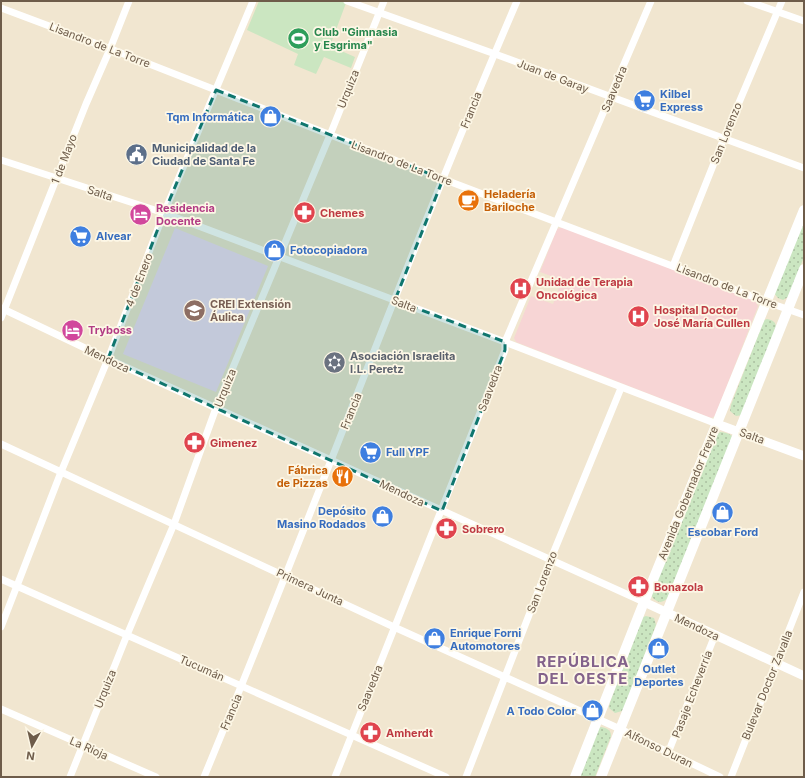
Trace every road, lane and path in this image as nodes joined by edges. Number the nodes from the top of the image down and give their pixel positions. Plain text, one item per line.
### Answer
1 (129, 1) edge
2 (253, 1) edge
3 (347, 1) edge
4 (384, 1) edge
5 (517, 1) edge
6 (651, 1) edge
7 (747, 1) edge
8 (782, 1) edge
9 (1, 8) edge
10 (379, 12) junction
11 (777, 12) junction
12 (804, 21) edge
13 (110, 49) junction
14 (495, 54) junction
15 (216, 90) junction
16 (611, 97) junction
17 (330, 135) junction
18 (724, 138) junction
19 (1, 160) edge
20 (804, 168) edge
21 (57, 179) junction
22 (443, 179) junction
23 (804, 210) edge
24 (164, 213) junction
25 (557, 222) junction
26 (279, 256) junction
27 (673, 266) junction
28 (804, 269) edge
29 (395, 300) junction
30 (767, 302) junction
31 (3, 309) edge
32 (789, 309) junction
33 (804, 315) edge
34 (1, 318) edge
35 (505, 342) junction
36 (108, 359) junction
37 (621, 388) junction
38 (216, 408) junction
39 (717, 424) junction
40 (740, 432) junction
41 (1, 444) edge
42 (804, 456) edge
43 (331, 461) junction
44 (61, 472) junction
45 (442, 511) junction
46 (174, 524) junction
47 (550, 561) junction
48 (286, 576) junction
49 (1, 579) edge
50 (17, 586) junction
51 (804, 592) edge
52 (644, 602) junction
53 (667, 612) junction
54 (1, 626) edge
55 (394, 627) junction
56 (127, 635) junction
57 (715, 635) junction
58 (775, 664) junction
59 (804, 676) edge
60 (505, 677) junction
61 (242, 686) junction
62 (1, 709) edge
63 (598, 720) junction
64 (620, 729) junction
65 (351, 736) junction
66 (83, 745) junction
67 (668, 753) junction
68 (70, 777) edge
69 (156, 777) edge
70 (204, 777) edge
71 (335, 777) edge
72 (446, 777) edge
73 (466, 777) edge
74 (575, 777) edge
75 (601, 777) edge
76 (720, 777) edge
77 (731, 777) edge

1 - 13 street, 1 de Mayo
2 - 15 street, 4 de Enero
3 - 10 street, Juan de Garay
4 - 10 street, Urquiza
5 - 14 street, Francia
6 - 16 street, Saavedra
7 - 11 street
8 - 11 street, San Lorenzo
9 - 13 street, Lisandro de La Torre
10 - 14 street, Juan de Garay
10 - 17 street, Urquiza
11 - 12 street
11 - 18 street, San Lorenzo
13 - 15 street, Lisandro de La Torre
13 - 21 street, 1 de Mayo
14 - 16 street, Juan de Garay
14 - 22 street, Francia
15 - 17 street, Lisandro de La Torre
15 - 24 street, 4 de Enero
16 - 18 street, Juan de Garay
16 - 25 street, Saavedra
17 - 22 street, Lisandro de La Torre
17 - 26 street, Urquiza
18 - 20 street, Juan de Garay
18 - 27 street, San Lorenzo
19 - 21 street, Salta
21 - 24 street, Salta
21 - 31 street, 1 de Mayo
22 - 25 street, Lisandro de La Torre
22 - 29 street, Francia
23 - 30 main road, Avenida Gobernador Freyre
24 - 26 street, Salta
24 - 36 street, 4 de Enero
25 - 27 street, Lisandro de La Torre
25 - 35 street, Saavedra
26 - 29 street, Salta
26 - 38 street, Urquiza
27 - 30 street, Lisandro de La Torre
28 - 32 main road
29 - 35 street, Salta
29 - 43 street, Francia
30 - 32 street, Lisandro de La Torre
30 - 39 main road, Avenida Gobernador Freyre
31 - 34 street, 1 de Mayo
31 - 36 street, Mendoza
32 - 33 street, Lisandro de La Torre
32 - 40 main road
35 - 37 street, Salta
35 - 45 street, Saavedra
36 - 38 street, Mendoza
36 - 44 street, 4 de Enero
37 - 39 street, Salta
37 - 47 street, San Lorenzo
38 - 43 street, Mendoza
38 - 46 street, Urquiza
39 - 40 street, Salta
39 - 52 main road, Avenida Gobernador Freyre
40 - 42 street, Salta
40 - 53 main road
41 - 44 street, Primera Junta
43 - 45 street, Mendoza
43 - 48 street, Francia
44 - 46 street, Primera Junta
44 - 50 street, 4 de Enero
45 - 47 street, Mendoza
45 - 55 street, Saavedra
46 - 48 street, Primera Junta
46 - 56 street, Urquiza
47 - 52 street, Mendoza
47 - 60 street, San Lorenzo
48 - 55 street, Primera Junta
48 - 61 street, Francia
49 - 50 street, Tucumán
50 - 54 street, 4 de Enero
50 - 56 street, Tucumán
51 - 58 street, Bulevar Doctor Zavalla
52 - 53 street, Mendoza
52 - 63 main road, Avenida Gobernador Freyre
53 - 57 street, Mendoza
53 - 64 main road
55 - 60 street, Primera Junta
55 - 65 street, Saavedra
56 - 61 street, Tucumán
56 - 66 street, Urquiza
57 - 58 street, Mendoza
57 - 67 street, Pasaje Echeverría
58 - 59 street, Mendoza
58 - 77 street, Bulevar Doctor Zavalla
60 - 63 street, Primera Junta
60 - 73 street, San Lorenzo
61 - 65 street, Tucumán
61 - 70 street, Francia
62 - 66 street, La Rioja
63 - 64 street, Primera Junta
63 - 74 main road, Avenida Gobernador Freyre
64 - 67 street, Alfonso Duran
64 - 75 main road
65 - 71 street, Saavedra
65 - 72 street, Tucumán
66 - 68 street, Urquiza
66 - 69 street, La Rioja
67 - 76 street, Alfonso Duran

